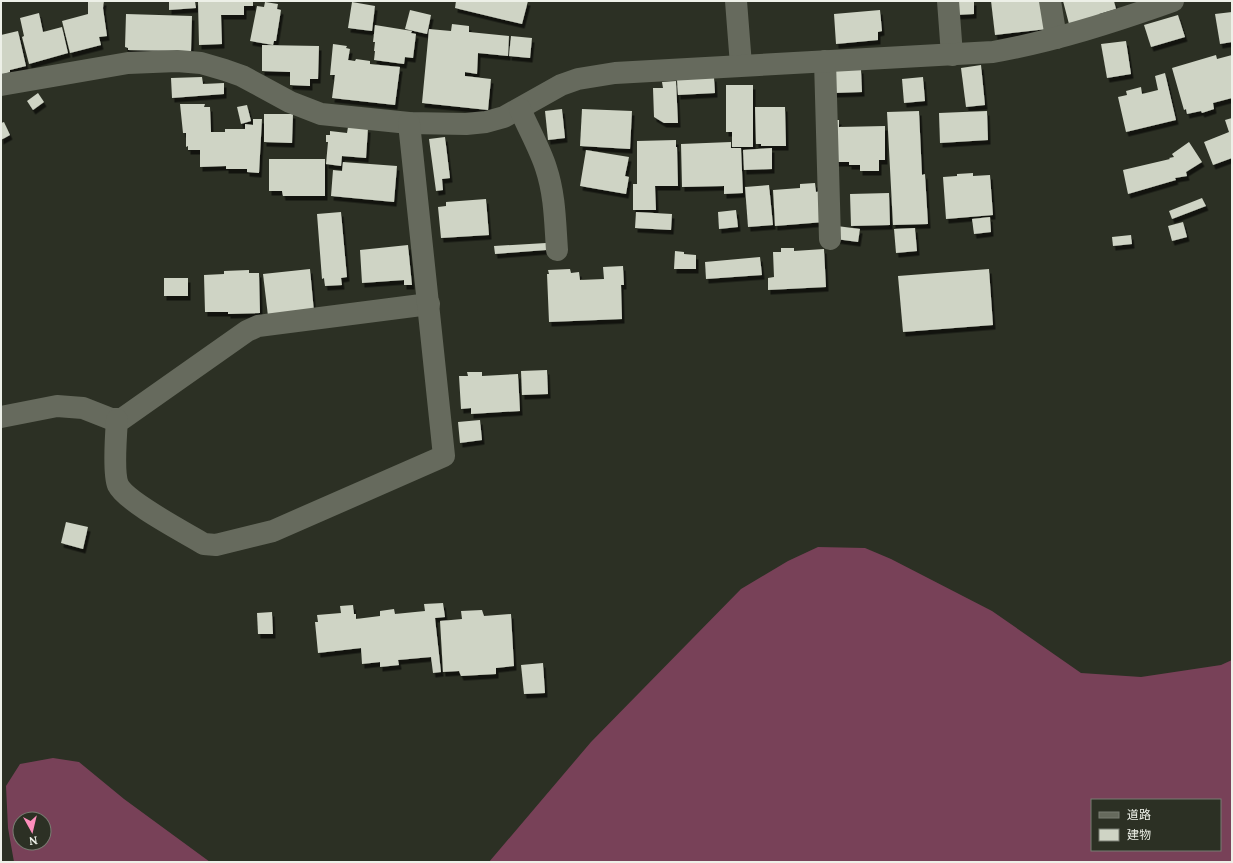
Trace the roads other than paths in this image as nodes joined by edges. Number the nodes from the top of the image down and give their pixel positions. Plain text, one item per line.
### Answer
1 (736, 1) edge
2 (948, 1) edge
3 (1050, 1) edge
4 (1173, 1) edge
5 (1056, 38) junction
6 (952, 54) junction
7 (825, 61) junction
8 (741, 65) junction
9 (1, 85) edge
10 (520, 109) junction
11 (409, 123) junction
12 (830, 239) dead end
13 (557, 250) dead end
14 (429, 304) junction
15 (1, 417) edge
16 (116, 420) junction

1 - 8 street
2 - 6 street
3 - 5 street
4 - 5 street
5 - 6 street
6 - 7 street
7 - 8 street
7 - 12 street
8 - 10 street
9 - 11 street
10 - 11 street
10 - 13 street
11 - 14 street
14 - 16 street
14 - 16 street
15 - 16 street

